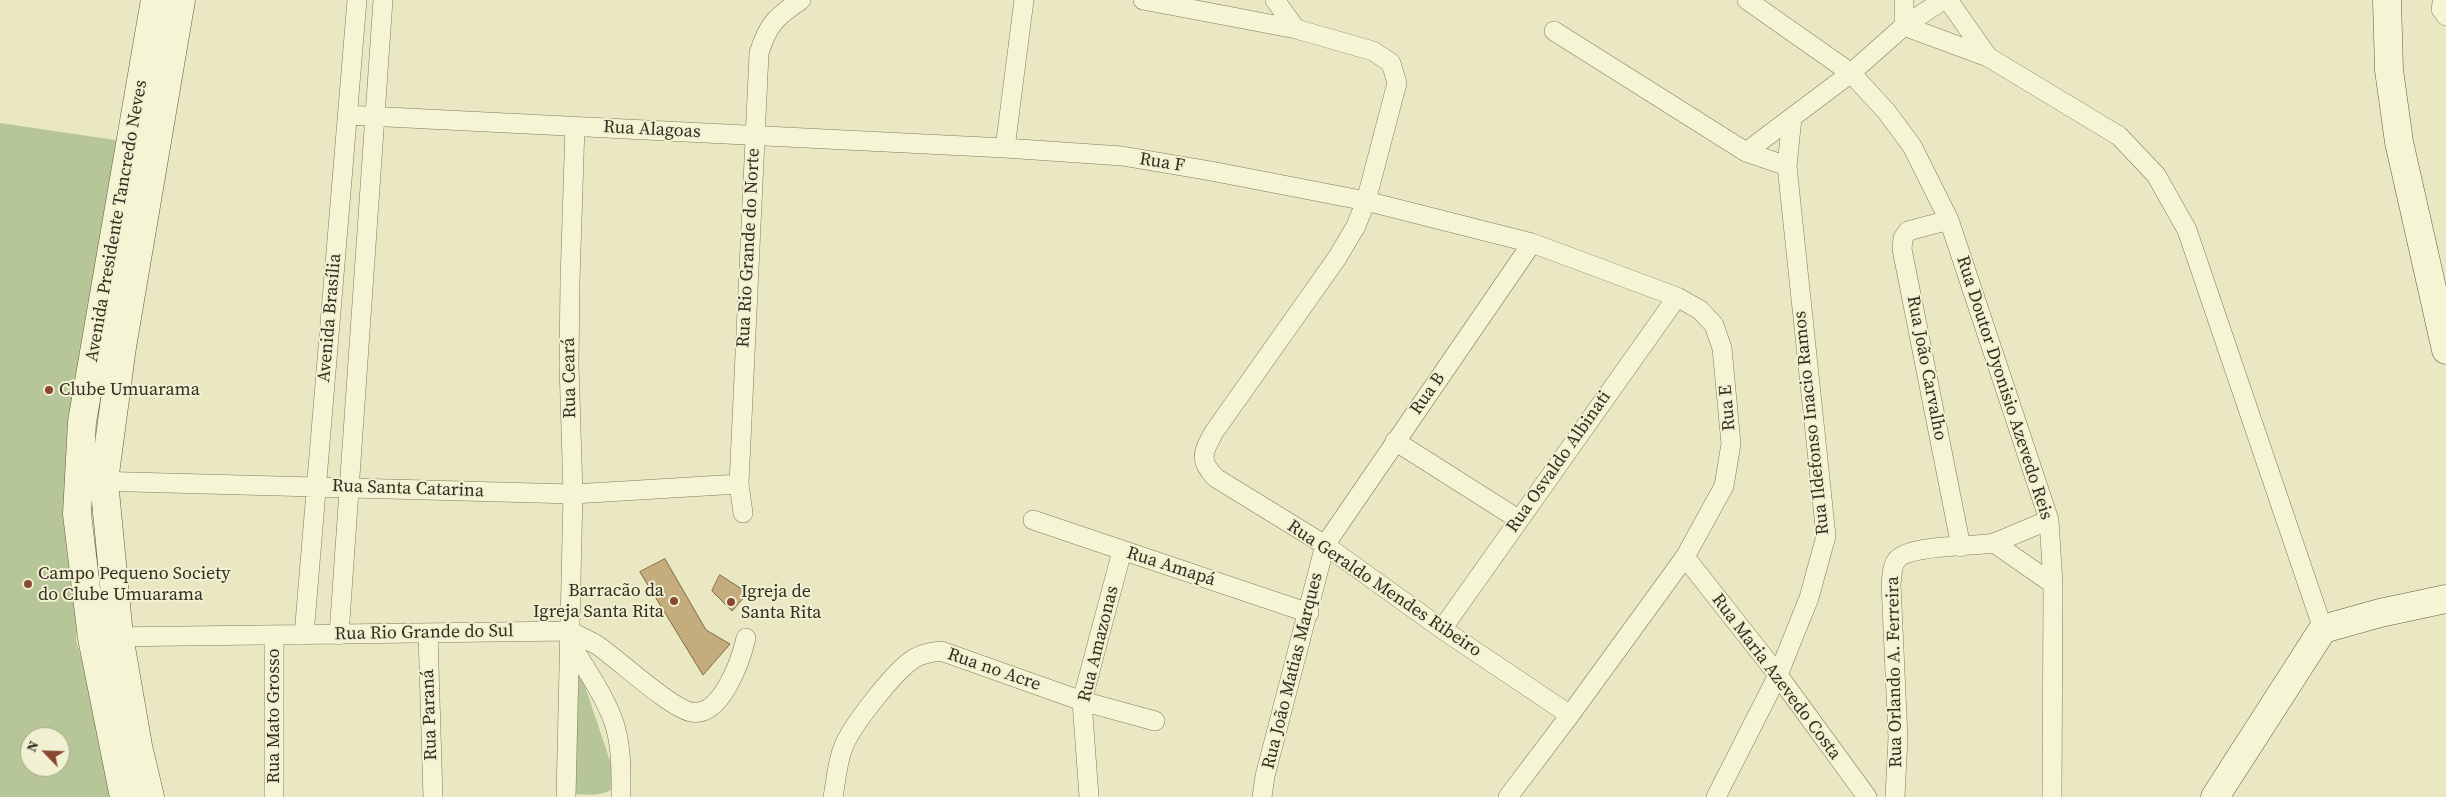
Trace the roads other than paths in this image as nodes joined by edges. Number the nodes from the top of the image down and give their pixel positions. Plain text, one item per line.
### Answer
1 (155, 0) edge
2 (181, 0) edge
3 (356, 0) edge
4 (383, 0) edge
5 (801, 0) edge
6 (1024, 0) edge
7 (1143, 0) edge
8 (1275, 0) edge
9 (1748, 0) edge
10 (1904, 0) edge
11 (1943, 0) edge
12 (1948, 0) edge
13 (2387, 0) edge
14 (2443, 0) edge
15 (2446, 16) edge
16 (1904, 26) junction
17 (1296, 29) junction
18 (1554, 31) dead end
19 (1988, 57) junction
20 (1851, 72) junction
21 (347, 115) junction
22 (375, 116) junction
23 (1792, 118) junction
24 (575, 126) junction
25 (754, 135) junction
26 (956, 145) joint
27 (1005, 148) junction
28 (1746, 152) junction
29 (1787, 166) junction
30 (1366, 201) junction
31 (1949, 220) junction
32 (1532, 242) junction
33 (1677, 297) junction
34 (2446, 350) edge
35 (1395, 442) junction
36 (91, 481) junction
37 (738, 484) junction
38 (316, 486) junction
39 (349, 486) junction
40 (573, 494) junction
41 (743, 513) dead end
42 (1518, 519) junction
43 (1033, 520) dead end
44 (2049, 520) junction
45 (1994, 543) junction
46 (1324, 545) junction
47 (1961, 548) junction
48 (1122, 551) junction
49 (1685, 557) junction
50 (2053, 584) junction
51 (2446, 599) edge
52 (1309, 613) junction
53 (1442, 629) junction
54 (2323, 629) junction
55 (428, 633) junction
56 (339, 634) junction
57 (274, 635) junction
58 (304, 635) junction
59 (119, 636) junction
60 (570, 637) junction
61 (92, 638) junction
62 (746, 638) dead end
63 (1778, 675) junction
64 (1082, 701) junction
65 (1570, 715) junction
66 (1155, 721) dead end
67 (124, 797) edge
68 (150, 797) edge
69 (274, 797) edge
70 (433, 797) edge
71 (566, 797) edge
72 (621, 797) edge
73 (833, 797) edge
74 (1089, 797) edge
75 (1262, 797) edge
76 (1508, 797) edge
77 (1716, 797) edge
78 (1867, 797) edge
79 (1895, 797) edge
80 (2052, 797) edge
81 (2215, 797) edge

1 - 36 street, Avenida Presidente Tancredo Neves
2 - 36 street, Avenida Presidente Tancredo Neves
3 - 21 street, Avenida Brasília
4 - 22 street, Avenida Brasília
5 - 25 street, Rua Rio Grande do Norte
6 - 27 street
7 - 17 street
8 - 17 street
9 - 20 street, Rua Doutor Dyonisio Azevedo Reis
10 - 16 street
11 - 16 street
12 - 19 street
13 - 34 street
14 - 15 street
16 - 19 street
16 - 20 street
17 - 30 street
18 - 28 street
19 - 54 street
20 - 23 street
20 - 31 street, Rua Doutor Dyonisio Azevedo Reis
21 - 22 street, Rua Alagoas
21 - 38 street, Avenida Brasília
22 - 24 street, Rua Alagoas
22 - 39 street, Avenida Brasília
23 - 28 street
23 - 29 street, Rua Ildefonso Inacio Ramos
24 - 25 street, Rua Alagoas
24 - 40 street, Rua Ceará
25 - 26 street, Rua Alagoas
25 - 37 street, Rua Rio Grande do Norte
26 - 27 street, Rua F
27 - 30 street, Rua F
28 - 29 street
29 - 63 street, Rua Ildefonso Inacio Ramos
30 - 32 street, Rua E
30 - 46 street, Rua Geraldo Mendes Ribeiro
31 - 44 street, Rua Doutor Dyonisio Azevedo Reis
31 - 47 street, Rua João Carvalho
32 - 33 street, Rua E
32 - 35 street, Rua B
33 - 42 street, Rua Osvaldo Albinati
33 - 49 street, Rua E
35 - 42 street
35 - 46 street, Rua B
36 - 38 street, Rua Santa Catarina
36 - 59 street, Avenida Presidente Tancredo Neves
36 - 61 street, Avenida Presidente Tancredo Neves
37 - 40 street, Rua Santa Catarina
37 - 41 street, Rua Rio Grande do Norte
38 - 39 street, Rua Santa Catarina
38 - 58 street, Avenida Brasília
39 - 40 street, Rua Santa Catarina
39 - 56 street, Avenida Brasília
40 - 60 street, Rua Ceará
42 - 53 street, Rua Osvaldo Albinati
43 - 48 street, Rua Amapá
44 - 45 street, Rua Orlando A. Ferreira
44 - 50 street, Rua Doutor Dyonisio Azevedo Reis
45 - 47 street, Rua Orlando A. Ferreira
45 - 50 street
46 - 52 street, Rua João Matias Marques
46 - 53 street, Rua Geraldo Mendes Ribeiro
47 - 79 street, Rua Orlando A. Ferreira
48 - 52 street, Rua Amapá
48 - 64 street, Rua Amazonas
49 - 63 street, Rua Maria Azevedo Costa
49 - 65 street, Rua E
50 - 80 street, Rua Doutor Dyonisio Azevedo Reis
51 - 54 street
52 - 75 street, Rua João Matias Marques
53 - 65 street, Rua Geraldo Mendes Ribeiro
54 - 81 street
55 - 56 street, Rua Rio Grande do Sul
55 - 60 street, Rua Rio Grande do Sul
55 - 70 street, Rua Paraná
56 - 58 street, Rua Rio Grande do Sul
57 - 58 street, Rua Rio Grande do Sul
57 - 59 street, Rua Rio Grande do Sul
57 - 69 street, Rua Mato Grosso
59 - 61 street, Rua Rio Grande do Sul
59 - 68 street, Avenida Presidente Tancredo Neves
60 - 62 street, Rua Rio Grande do Sul
60 - 71 street, Rua Ceará
60 - 72 street
61 - 67 street, Avenida Presidente Tancredo Neves
63 - 77 street, Rua Ildefonso Inacio Ramos
63 - 78 street, Rua Maria Azevedo Costa
64 - 66 street, Rua no Acre
64 - 73 street, Rua no Acre
64 - 74 street, Rua Amazonas
65 - 76 street, Rua E

